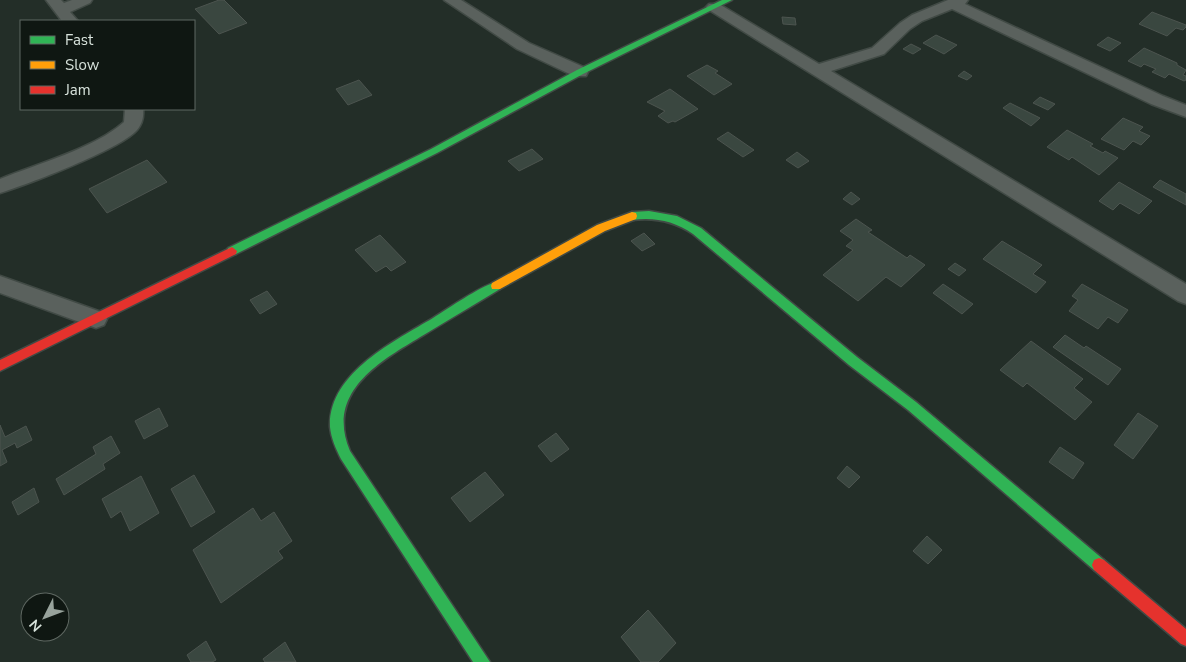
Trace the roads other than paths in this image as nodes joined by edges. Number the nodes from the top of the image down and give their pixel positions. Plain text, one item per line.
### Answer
1 (85, 0) edge
2 (451, 0) edge
3 (957, 2) edge
4 (721, 4) edge
5 (61, 10) edge
6 (817, 70) junction
7 (580, 72) junction
8 (134, 110) edge
9 (1186, 112) edge
10 (0, 186) edge
11 (0, 284) edge
12 (1186, 295) edge
13 (96, 319) junction
14 (0, 366) edge
15 (1186, 639) edge
16 (482, 662) edge

1 - 5 street
2 - 7 street
3 - 6 street
3 - 9 street
4 - 6 street
4 - 7 street
6 - 12 street
7 - 13 street
8 - 10 street
11 - 13 street
13 - 14 street
15 - 16 street

